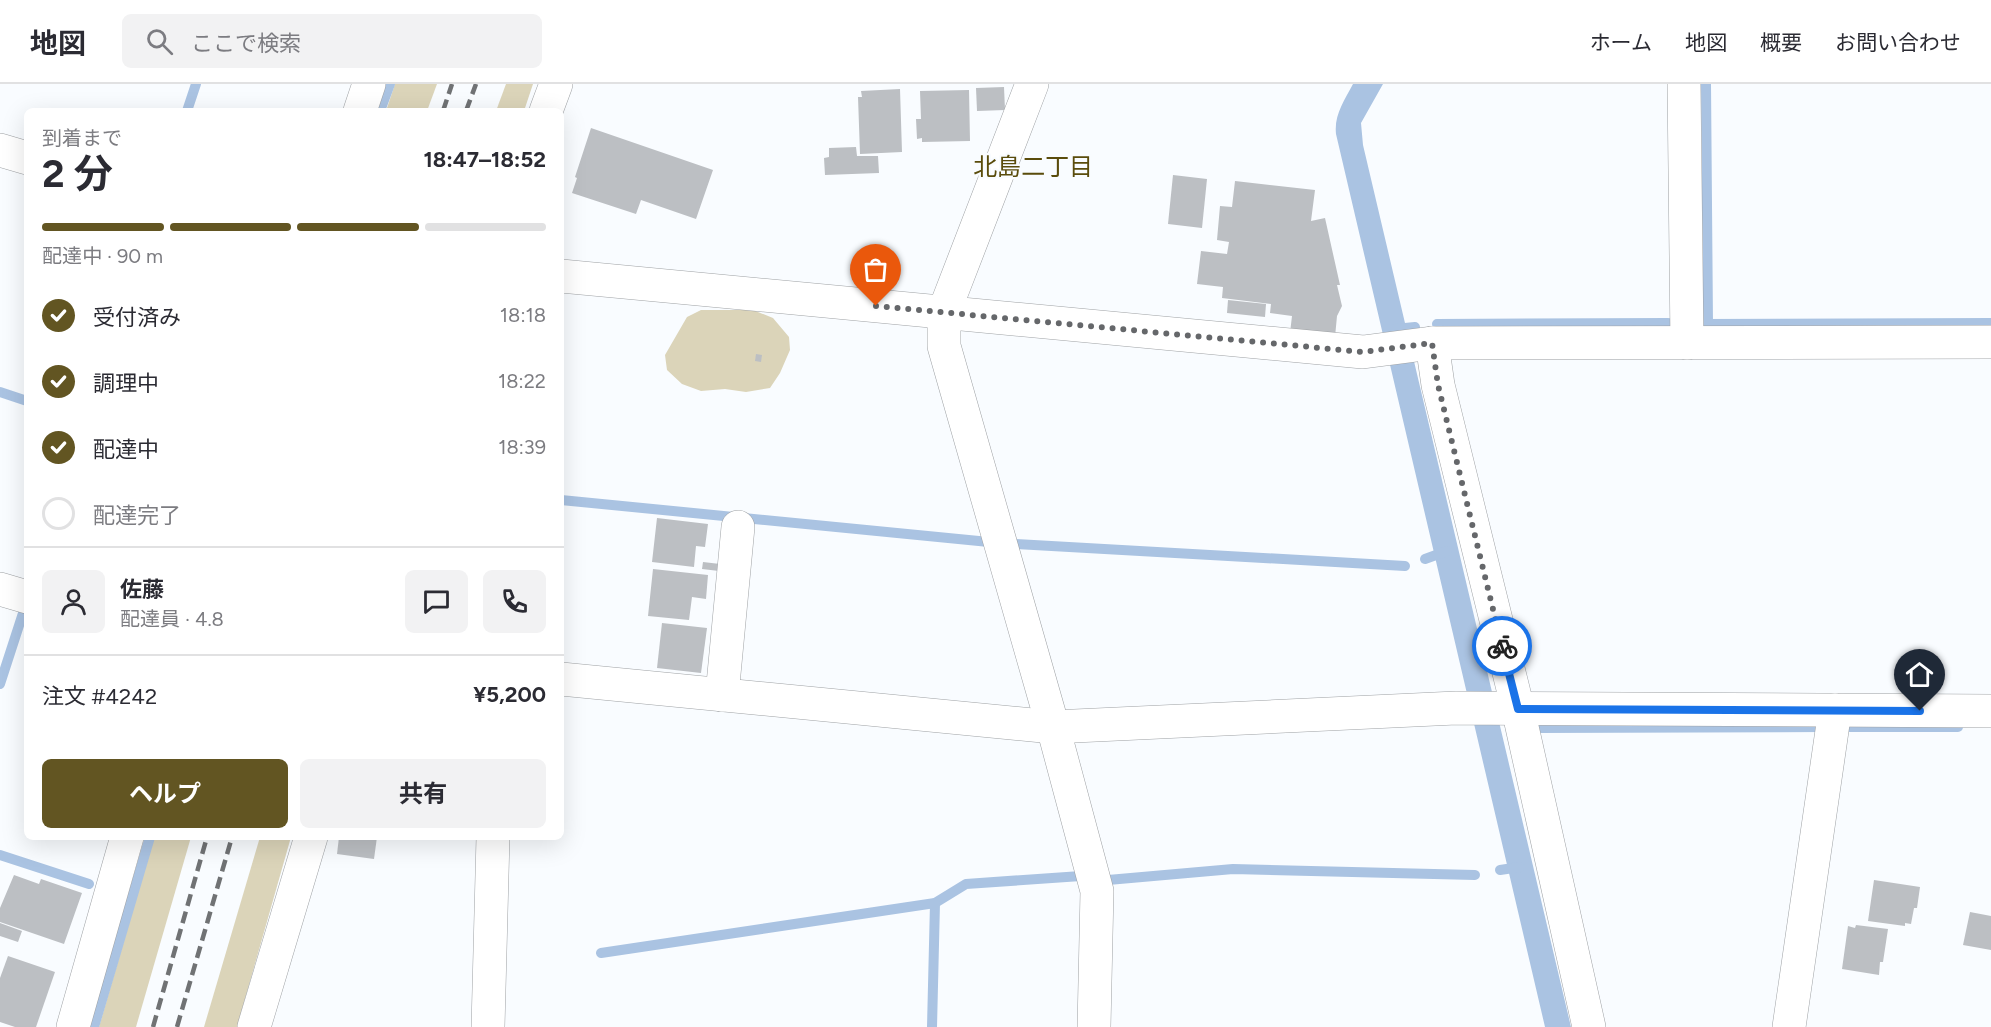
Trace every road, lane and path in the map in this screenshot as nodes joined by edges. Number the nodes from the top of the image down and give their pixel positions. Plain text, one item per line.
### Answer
1 (369, 84) edge
2 (556, 84) edge
3 (1032, 84) edge
4 (1684, 84) edge
5 (361, 108) edge
6 (547, 108) edge
7 (0, 150) edge
8 (24, 158) edge
9 (564, 276) edge
10 (944, 312) junction
11 (1991, 342) edge
12 (1687, 343) junction
13 (1426, 344) junction
14 (738, 527) dead end
15 (0, 589) edge
16 (24, 596) edge
17 (564, 679) edge
18 (722, 695) junction
19 (1512, 709) junction
20 (1835, 710) junction
21 (1991, 711) edge
22 (1053, 728) junction
23 (126, 840) edge
24 (310, 840) edge
25 (493, 840) edge
26 (73, 1027) edge
27 (254, 1027) edge
28 (488, 1027) edge
29 (1094, 1027) edge
30 (1589, 1027) edge
31 (1790, 1027) edge

1 - 5 street
2 - 6 street
3 - 10 street
4 - 12 street
7 - 8 street
9 - 10 street
10 - 13 street
10 - 22 street
11 - 12 street
12 - 13 street
13 - 19 street
14 - 18 street
15 - 16 street
17 - 18 street
18 - 22 street
19 - 20 street
19 - 22 street
19 - 30 street
20 - 21 street
20 - 31 street
22 - 29 street
23 - 26 street
24 - 27 street
25 - 28 street

